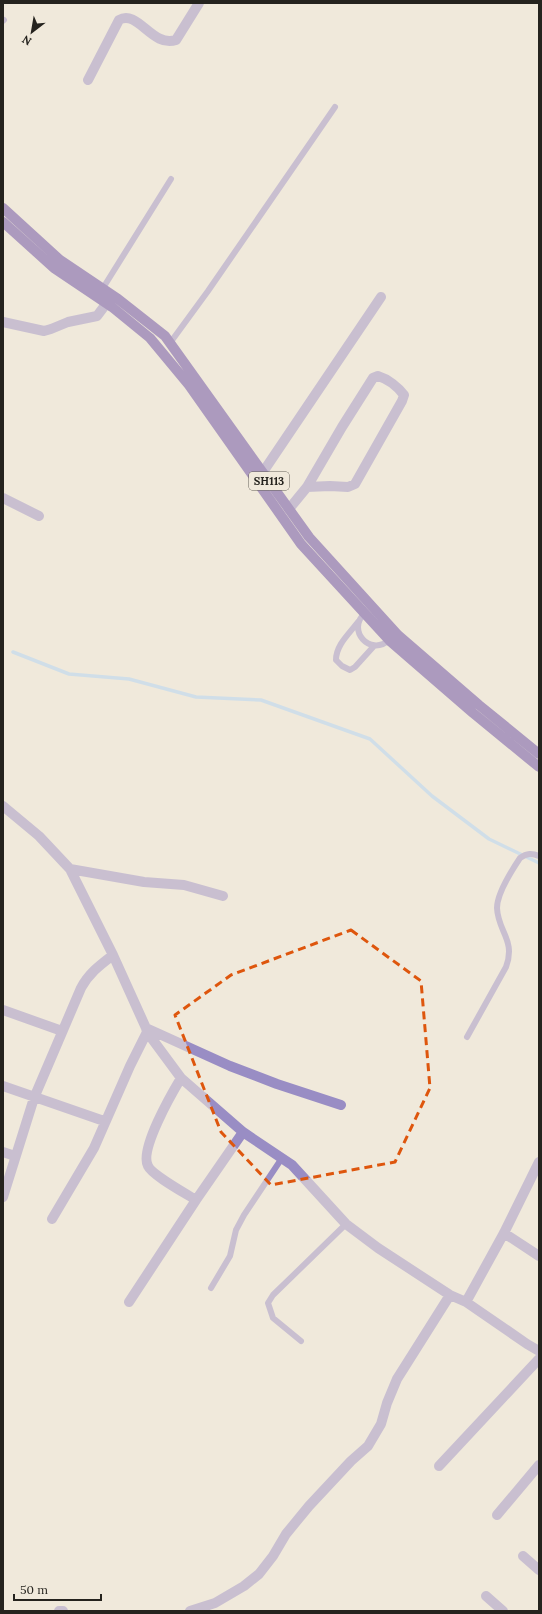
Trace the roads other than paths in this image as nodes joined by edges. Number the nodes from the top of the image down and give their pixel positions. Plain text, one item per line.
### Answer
1 (199, 3) edge
2 (88, 80) dead end
3 (335, 107) dead end
4 (171, 179) dead end
5 (3, 208) edge
6 (3, 222) edge
7 (103, 288) junction
8 (381, 297) dead end
9 (106, 304) junction
10 (3, 322) edge
11 (170, 343) junction
12 (263, 472) junction
13 (307, 487) junction
14 (3, 498) edge
15 (289, 509) junction
16 (39, 516) dead end
17 (365, 614) junction
18 (358, 622) junction
19 (389, 640) junction
20 (374, 646) junction
21 (539, 754) edge
22 (539, 767) edge
23 (3, 806) edge
24 (539, 856) edge
25 (70, 869) junction
26 (223, 896) dead end
27 (114, 955) junction
28 (3, 1010) edge
29 (146, 1030) junction
30 (62, 1031) junction
31 (467, 1037) dead end
32 (181, 1078) junction
33 (3, 1086) edge
34 (34, 1098) junction
35 (341, 1105) dead end
36 (104, 1121) junction
37 (243, 1132) junction
38 (3, 1152) edge
39 (15, 1156) junction
40 (282, 1158) junction
41 (538, 1167) edge
42 (3, 1197) edge
43 (196, 1200) junction
44 (52, 1218) dead end
45 (346, 1224) junction
46 (504, 1233) junction
47 (539, 1256) edge
48 (211, 1288) dead end
49 (450, 1295) junction
50 (129, 1302) dead end
51 (466, 1302) junction
52 (301, 1341) dead end
53 (539, 1350) edge
54 (539, 1359) edge
55 (539, 1465) edge
56 (439, 1466) dead end
57 (497, 1515) dead end
58 (522, 1556) dead end
59 (539, 1570) edge
60 (486, 1596) dead end
61 (59, 1611) edge
62 (63, 1611) edge
63 (190, 1611) edge
64 (503, 1611) edge

1 - 2 street
3 - 11 lane
4 - 7 lane
5 - 7 main road, SH113
6 - 9 main road, SH113
7 - 11 main road, SH113
8 - 12 street
9 - 10 street
9 - 17 main road, SH113
11 - 12 main road, SH113
12 - 15 main road, SH113
13 - 13 street
13 - 15 street
14 - 16 street
15 - 21 main road, SH113
17 - 18 lane
17 - 19 main road, SH113
18 - 20 lane
18 - 20 lane
19 - 20 lane
19 - 22 main road, SH113
23 - 25 street
24 - 31 lane
25 - 26 street
25 - 27 street
27 - 29 street
27 - 30 street
28 - 30 street
29 - 32 street
29 - 35 street
29 - 36 street
30 - 34 street
32 - 37 street
32 - 43 street
33 - 34 street
34 - 36 street
34 - 39 street
36 - 44 street
37 - 40 street
37 - 43 street
38 - 39 street
39 - 42 street
40 - 45 street
40 - 48 lane
41 - 46 street
43 - 50 street
45 - 49 street
45 - 52 lane
46 - 47 street
46 - 51 street
49 - 51 street
49 - 63 street
51 - 53 street
54 - 56 street
55 - 57 street
58 - 59 street
60 - 64 street
61 - 62 street

